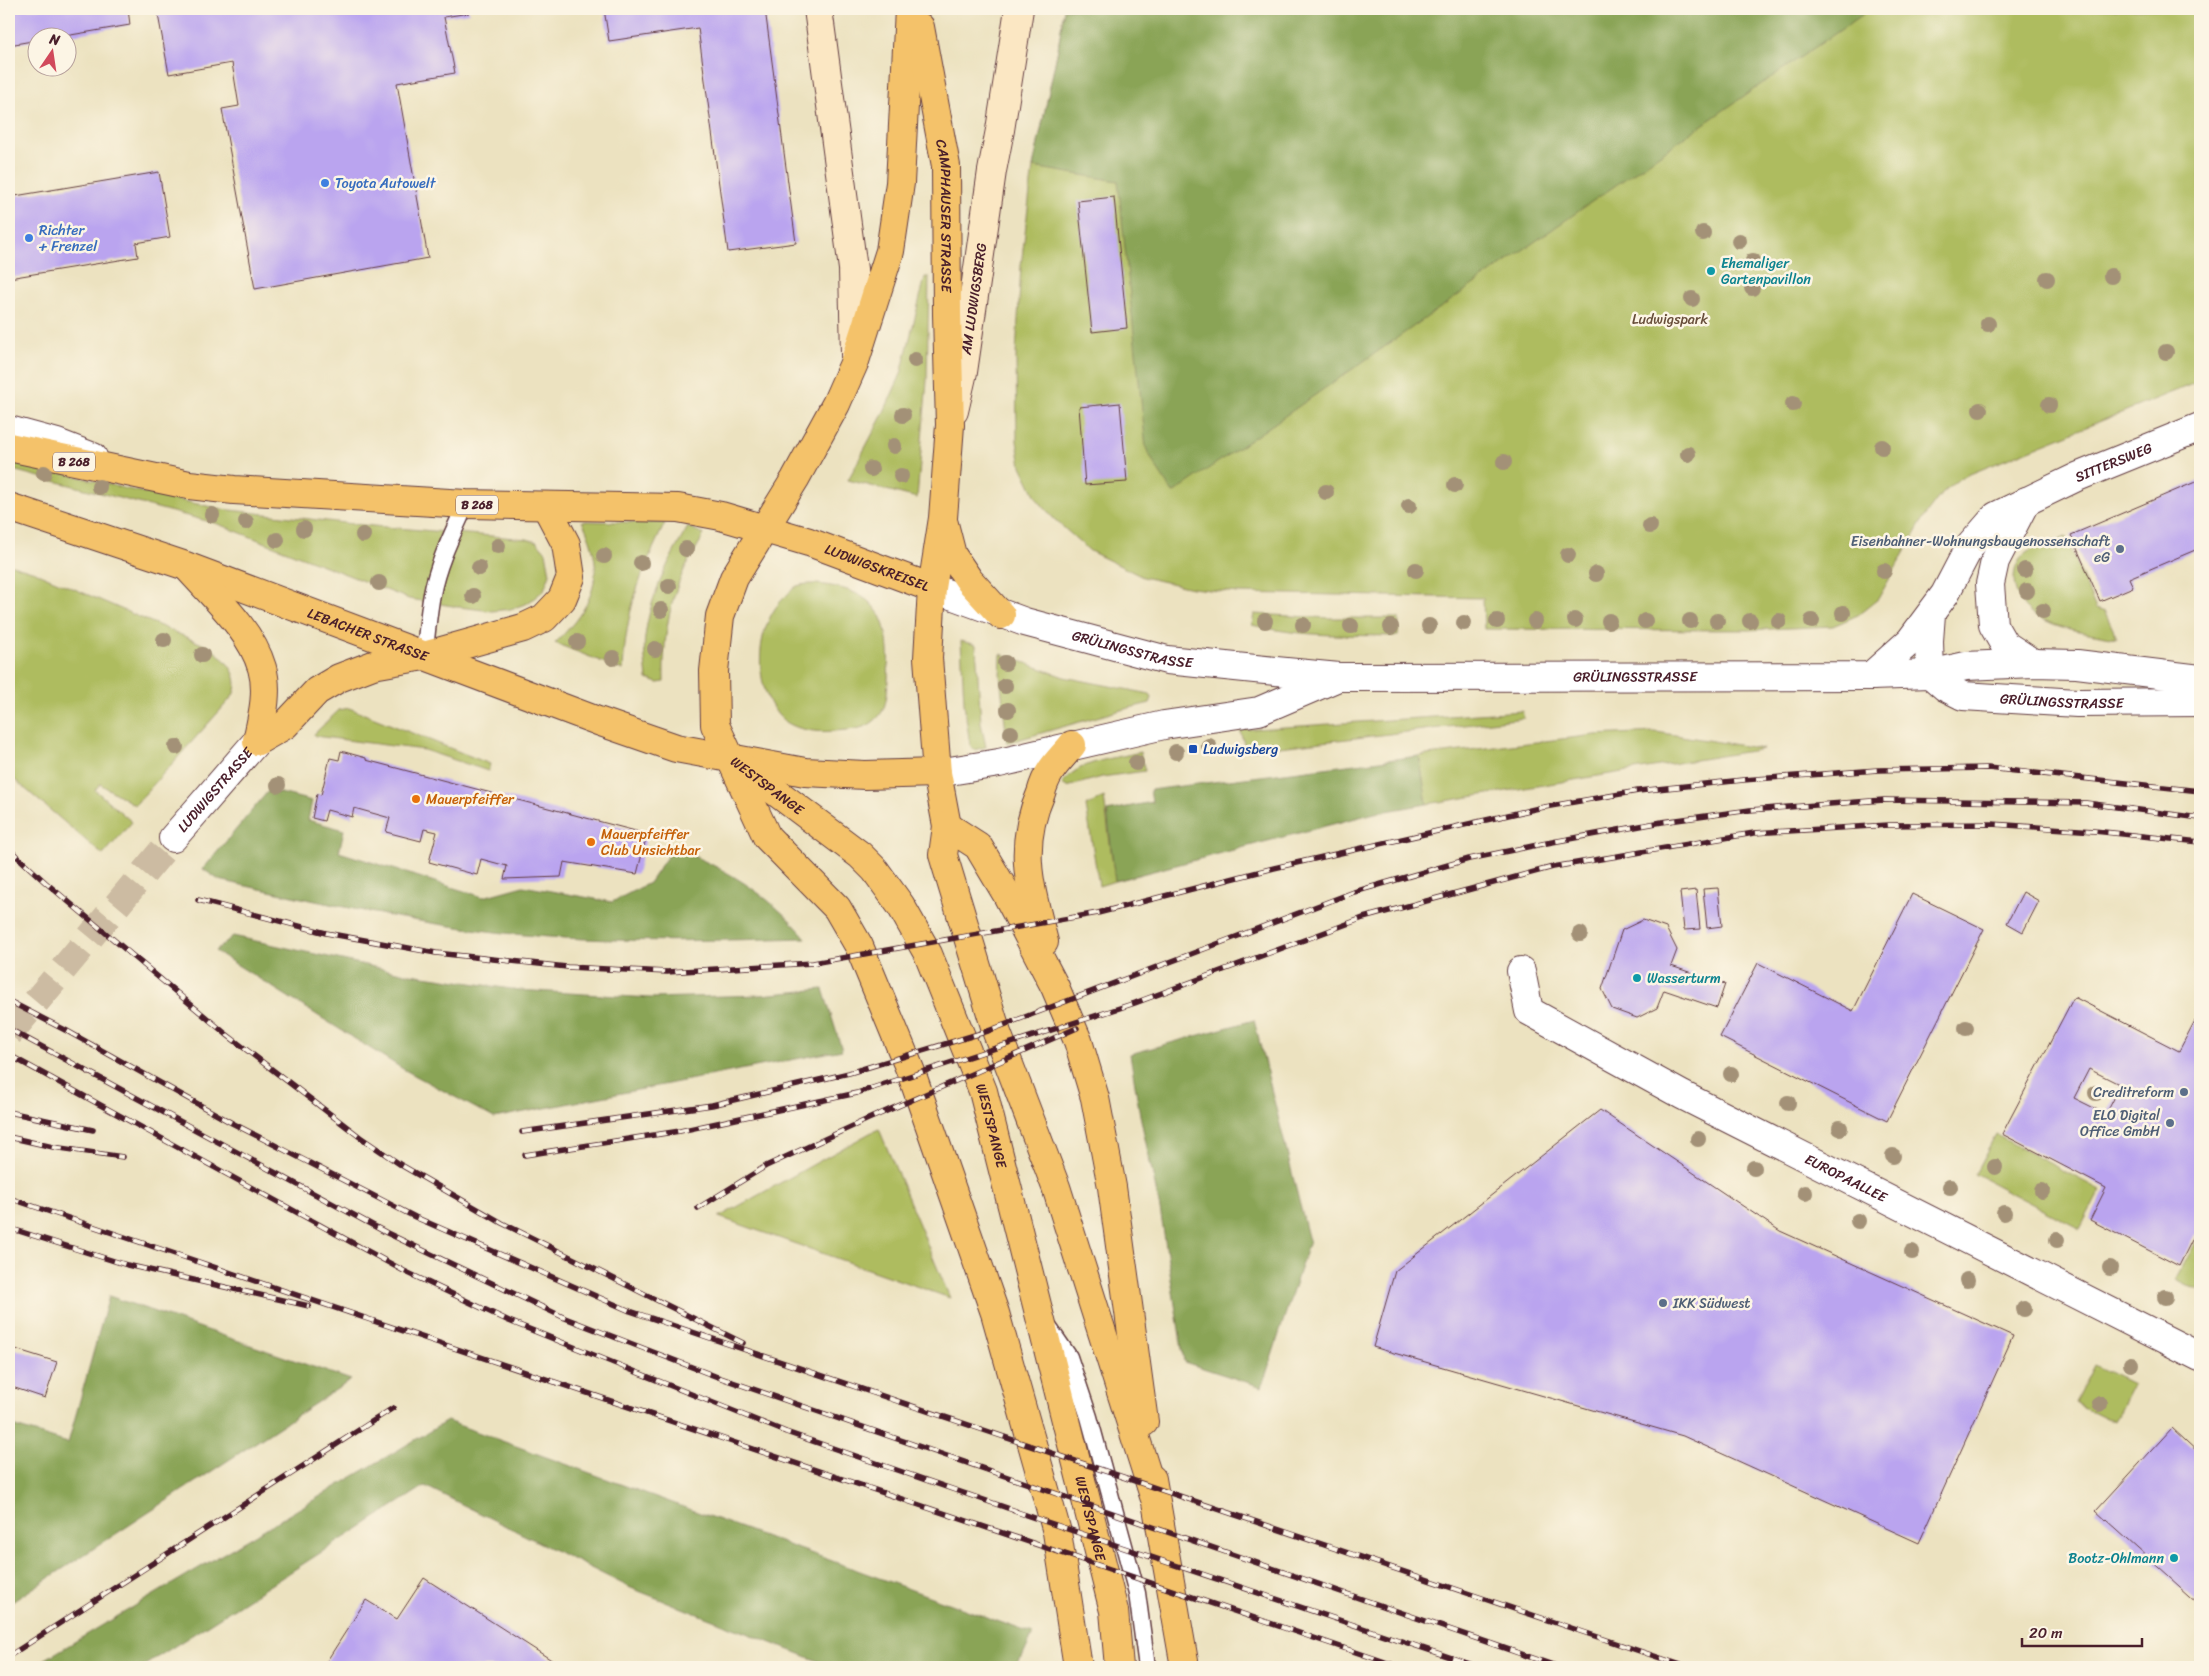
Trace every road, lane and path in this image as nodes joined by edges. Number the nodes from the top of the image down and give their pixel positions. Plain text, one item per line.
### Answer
1 (818, 9) edge
2 (909, 9) edge
3 (918, 9) edge
4 (1019, 9) edge
5 (855, 361) junction
6 (950, 424) junction
7 (2200, 427) edge
8 (9, 430) edge
9 (9, 448) edge
10 (139, 475) junction
11 (2026, 501) junction
12 (466, 504) junction
13 (546, 506) junction
14 (9, 507) edge
15 (943, 518) junction
16 (763, 528) junction
17 (186, 566) junction
18 (932, 588) junction
19 (1931, 614) junction
20 (1001, 615) junction
21 (1993, 626) junction
22 (424, 656) junction
23 (2033, 663) junction
24 (1966, 666) junction
25 (1930, 674) junction
26 (1871, 676) junction
27 (1339, 677) junction
28 (2200, 679) edge
29 (2200, 702) edge
30 (256, 741) junction
31 (1072, 745) junction
32 (728, 757) junction
33 (937, 773) junction
34 (947, 826) junction
35 (173, 838) tunnel mouth
36 (1520, 971) dead end
37 (1056, 987) junction
38 (1039, 1313) junction
39 (2200, 1357) edge
40 (1154, 1496) junction
41 (1078, 1667) edge
42 (1119, 1667) edge
43 (1147, 1667) edge
44 (1185, 1667) edge

1 - 5 main road
2 - 5 main road
3 - 6 main road, CAMPHAUSER STRASSE
4 - 6 main road, AM LUDWIGSBERG
5 - 16 main road
6 - 15 main road, AM LUDWIGSBERG
7 - 11 street, SITTERSWEG
8 - 10 street
9 - 10 main road, B 268
10 - 12 main road, B 268
11 - 19 street, SITTERSWEG
11 - 21 street
12 - 13 main road, B 268
12 - 22 lane
13 - 16 main road, B 268
13 - 22 main road
14 - 17 main road, LEBACHER STRASSE
15 - 18 main road, AM LUDWIGSBERG
15 - 20 main road
16 - 18 main road, LUDWIGSKREISEL
16 - 32 main road
17 - 22 main road, LEBACHER STRASSE
17 - 30 main road
18 - 20 street, GRÜLINGSSTRASSE
18 - 33 main road, LUDWIGSKREISEL
19 - 25 street
19 - 26 street, SITTERSWEG
20 - 27 street, GRÜLINGSSTRASSE
21 - 23 street
21 - 24 street
22 - 30 main road
22 - 32 main road, LEBACHER STRASSE
23 - 24 street, GRÜLINGSSTRASSE
23 - 28 street, GRÜLINGSSTRASSE
24 - 25 street, GRÜLINGSSTRASSE
25 - 26 street, GRÜLINGSSTRASSE
25 - 29 street, GRÜLINGSSTRASSE
26 - 27 street, GRÜLINGSSTRASSE
27 - 31 street, GRÜLINGSSTRASSE
30 - 35 street, LUDWIGSTRASSE
31 - 33 street, GRÜLINGSSTRASSE
31 - 37 main road
32 - 33 main road
32 - 38 main road, WESTSPANGE
32 - 41 main road, WESTSPANGE
33 - 34 main road
34 - 37 main road
34 - 40 main road
36 - 39 street, EUROPAALLEE
37 - 40 main road
38 - 42 main road, WESTSPANGE
38 - 43 lane
40 - 44 main road

